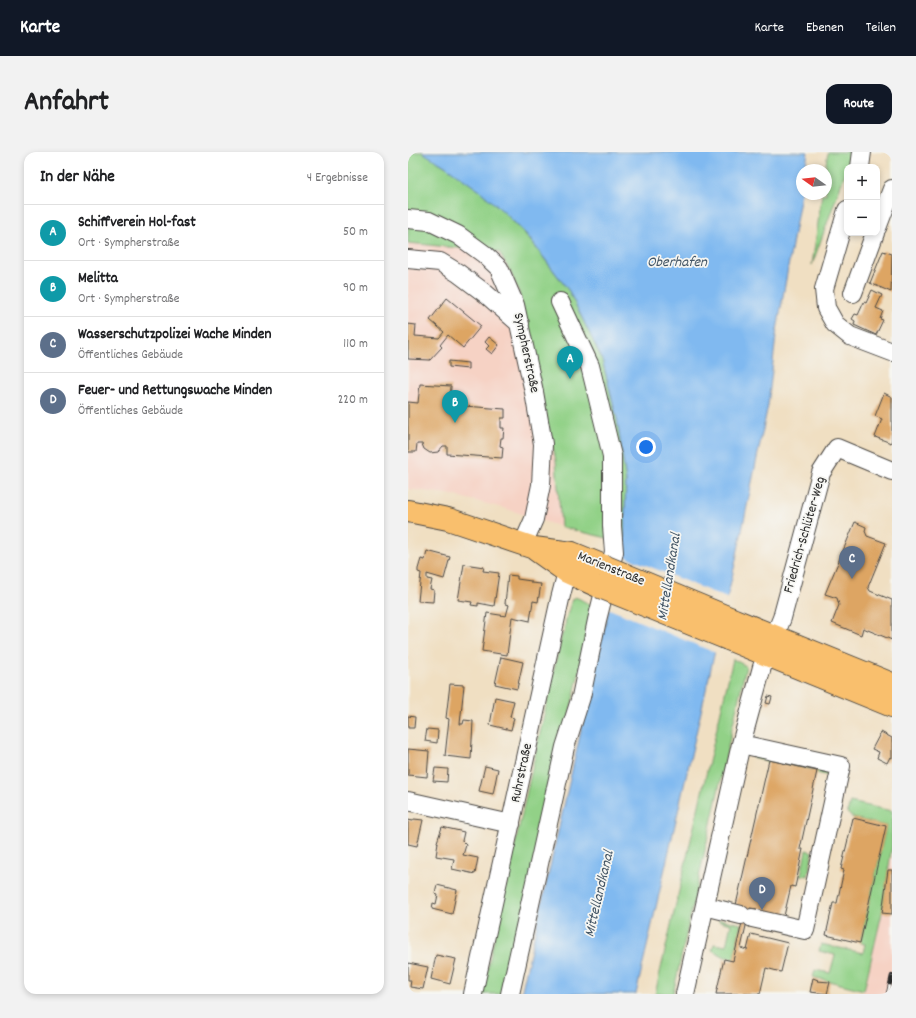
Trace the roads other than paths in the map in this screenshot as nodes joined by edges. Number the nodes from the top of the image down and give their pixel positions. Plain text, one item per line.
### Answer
1 (862, 152) edge
2 (860, 164) edge
3 (892, 189) edge
4 (408, 219) edge
5 (844, 220) edge
6 (880, 220) edge
7 (874, 236) edge
8 (408, 259) edge
9 (852, 292) dead end
10 (560, 302) dead end
11 (520, 324) junction
12 (892, 352) edge
13 (892, 471) edge
14 (408, 511) edge
15 (528, 546) junction
16 (569, 563) junction
17 (771, 646) junction
18 (892, 684) edge
19 (892, 706) edge
20 (741, 744) junction
21 (408, 801) edge
22 (511, 824) junction
23 (705, 906) junction
24 (473, 994) edge
25 (510, 994) edge
26 (685, 994) edge

1 - 2 street
3 - 6 street
4 - 11 street, Sympherstraße
5 - 12 street
7 - 9 street
8 - 11 street
10 - 25 street
11 - 15 street, Sympherstraße
13 - 17 street, Friedrich-Schlüter-Weg
14 - 15 main road, Marienstraße
15 - 16 main road, Marienstraße
16 - 17 main road, Marienstraße, bridge
16 - 22 street, Ruhrstraße
17 - 18 main road, Marienstraße
17 - 19 main road, Marienstraße
17 - 20 street
20 - 23 street
20 - 23 street
21 - 22 street
22 - 24 street, Ruhrstraße
23 - 26 street

